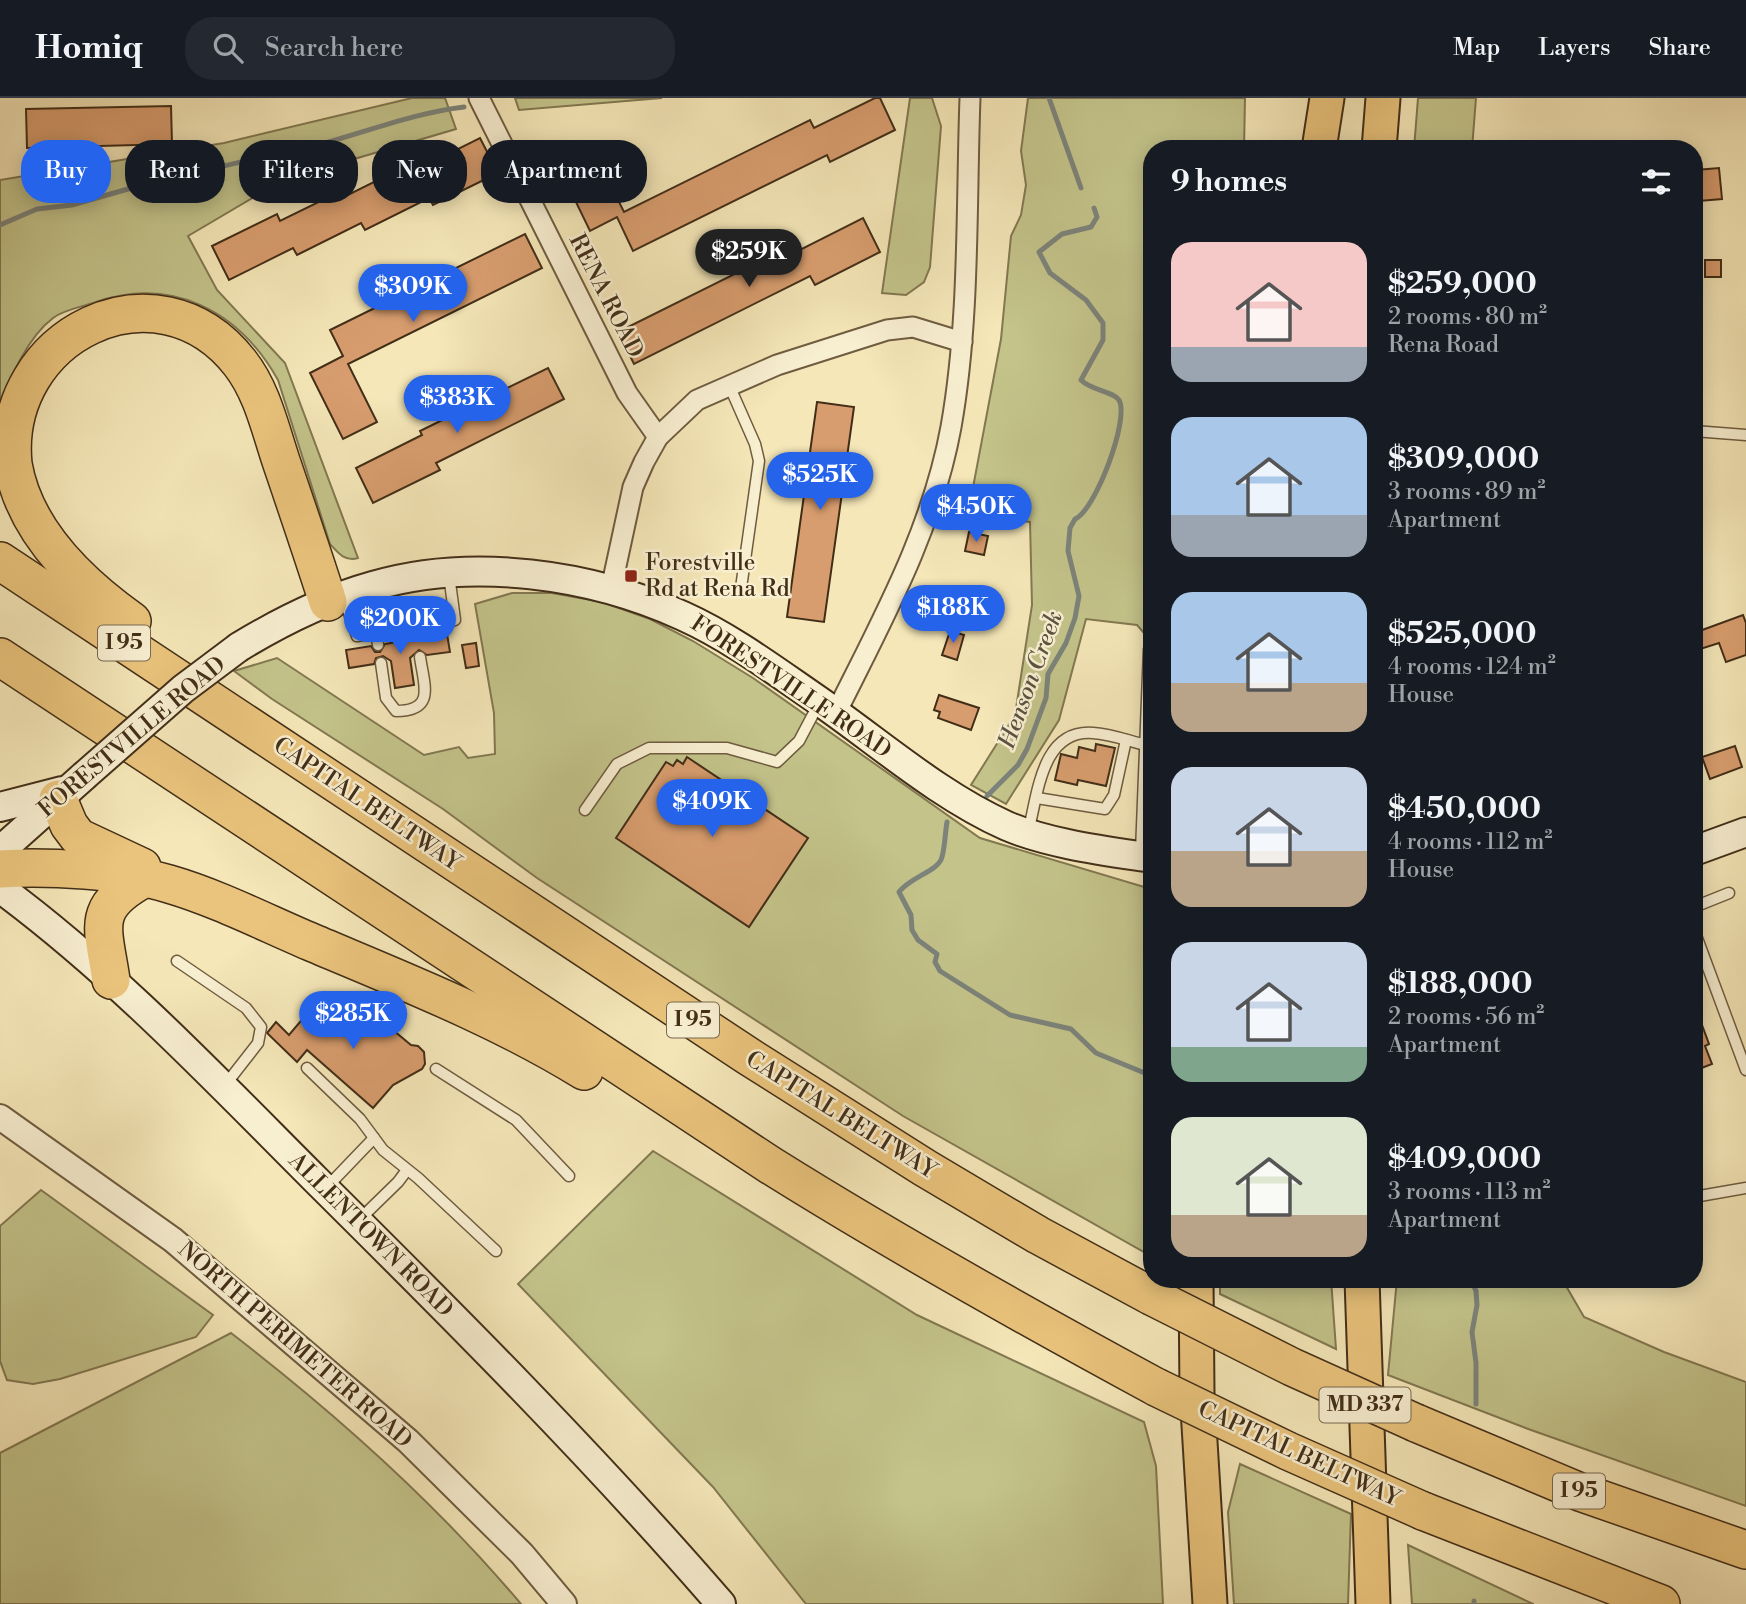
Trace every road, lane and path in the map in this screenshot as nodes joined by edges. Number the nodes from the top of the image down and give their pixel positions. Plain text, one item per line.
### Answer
1 (479, 98) edge
2 (970, 98) edge
3 (1327, 98) edge
4 (1384, 98) edge
5 (1320, 140) edge
6 (1380, 140) edge
7 (962, 342) junction
8 (729, 385) junction
9 (1703, 432) edge
10 (1746, 435) edge
11 (658, 437) junction
12 (0, 561) edge
13 (449, 574) junction
14 (611, 589) junction
15 (741, 589) dead end
16 (336, 599) junction
17 (415, 626) junction
18 (376, 632) junction
19 (417, 639) dead end
20 (378, 645) dead end
21 (0, 657) edge
22 (420, 657) dead end
23 (381, 663) dead end
24 (828, 707) junction
25 (247, 725) junction
26 (1126, 740) junction
27 (1143, 744) edge
28 (70, 788) junction
29 (1037, 798) junction
30 (0, 807) edge
31 (585, 810) dead end
32 (1746, 832) edge
33 (1028, 833) junction
34 (1703, 848) edge
35 (0, 851) edge
36 (1143, 856) edge
37 (0, 869) edge
38 (157, 881) junction
39 (0, 888) edge
40 (1729, 893) dead end
41 (1703, 903) edge
42 (1703, 954) edge
43 (177, 961) dead end
44 (111, 980) junction
45 (307, 1068) dead end
46 (436, 1069) dead end
47 (1746, 1070) edge
48 (223, 1087) junction
49 (0, 1117) edge
50 (374, 1138) junction
51 (770, 1166) junction
52 (407, 1170) junction
53 (569, 1176) dead end
54 (1746, 1188) edge
55 (325, 1189) junction
56 (1703, 1195) edge
57 (357, 1221) junction
58 (496, 1251) dead end
59 (1196, 1288) edge
60 (1362, 1288) edge
61 (1746, 1550) edge
62 (564, 1604) edge
63 (721, 1604) edge
64 (1210, 1604) edge
65 (1373, 1604) edge
66 (1661, 1604) edge

1 - 11 street, RENA ROAD
2 - 7 street
3 - 5 highway
4 - 6 highway
7 - 8 street
7 - 24 street
8 - 11 street
8 - 15 lane
9 - 10 lane
11 - 14 street
12 - 25 highway, CAPITAL BELTWAY / I 95
13 - 14 main road, FORESTVILLE ROAD
13 - 16 main road, FORESTVILLE ROAD
13 - 17 lane
14 - 24 main road, FORESTVILLE ROAD
16 - 18 lane
16 - 25 highway
16 - 28 main road, FORESTVILLE ROAD, bridge
17 - 18 lane
17 - 19 lane
18 - 20 lane
21 - 51 highway, CAPITAL BELTWAY
22 - 23 lane
24 - 31 lane
24 - 33 main road, FORESTVILLE ROAD
25 - 61 highway, CAPITAL BELTWAY / I 95, bridge
26 - 27 lane
26 - 29 lane
26 - 29 lane
28 - 30 main road
28 - 35 main road, FORESTVILLE ROAD
28 - 38 highway
29 - 33 lane
32 - 34 main road
33 - 36 main road, FORESTVILLE ROAD
37 - 38 highway
38 - 44 highway
38 - 51 highway
39 - 44 main road, ALLENTOWN ROAD
40 - 41 lane
42 - 47 lane
43 - 48 lane
44 - 48 main road, ALLENTOWN ROAD
45 - 50 lane
46 - 53 lane
48 - 55 main road, ALLENTOWN ROAD
49 - 62 street, NORTH PERIMETER ROAD
50 - 52 lane
50 - 55 lane
51 - 66 highway, CAPITAL BELTWAY, bridge
52 - 57 lane
52 - 58 lane
54 - 56 lane
55 - 57 main road, ALLENTOWN ROAD
57 - 63 main road, ALLENTOWN ROAD
59 - 64 highway
60 - 65 highway, MD 337

